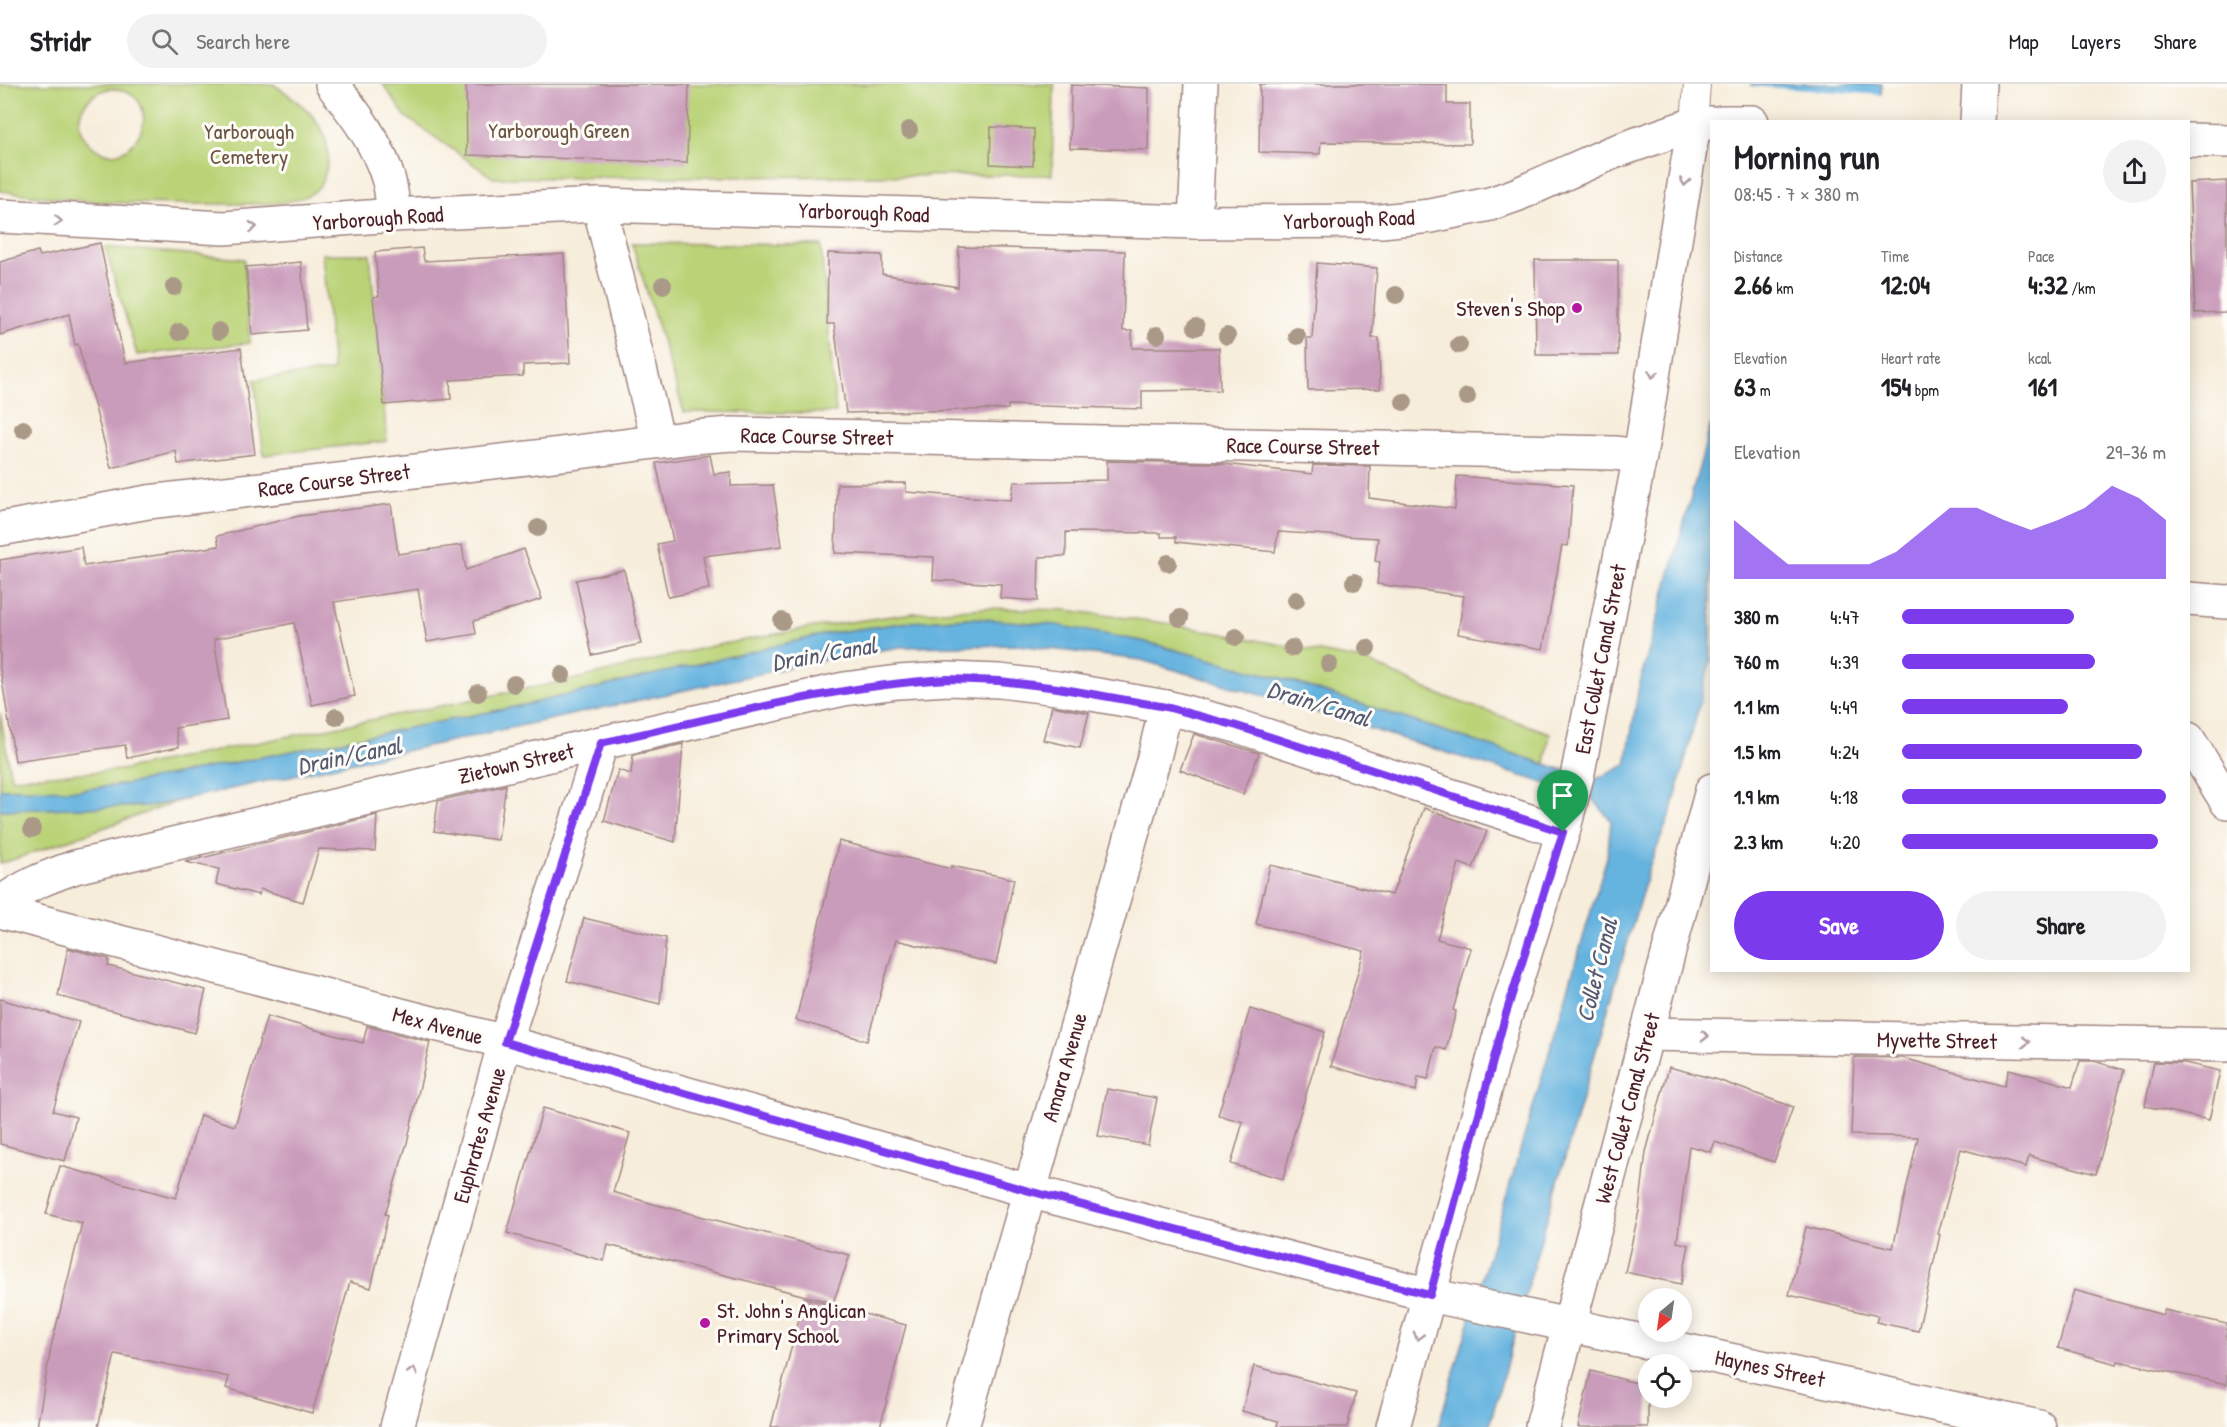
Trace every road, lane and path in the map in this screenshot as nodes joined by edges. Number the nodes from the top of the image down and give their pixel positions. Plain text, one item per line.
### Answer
1 (332, 84) edge
2 (1201, 84) edge
3 (1697, 84) edge
4 (1979, 84) edge
5 (1722, 120) edge
6 (1977, 120) edge
7 (1710, 126) edge
8 (2190, 140) edge
9 (2227, 141) edge
10 (1710, 174) edge
11 (599, 205) junction
12 (394, 215) junction
13 (0, 216) edge
14 (1195, 222) junction
15 (658, 441) junction
16 (1640, 456) junction
17 (0, 529) edge
18 (2190, 599) edge
19 (2227, 602) edge
20 (1166, 707) junction
21 (2190, 742) edge
22 (601, 743) junction
23 (1710, 798) edge
24 (2227, 802) edge
25 (1563, 832) junction
26 (0, 904) edge
27 (0, 911) edge
28 (1647, 1034) junction
29 (505, 1042) junction
30 (2227, 1046) edge
31 (1029, 1191) junction
32 (1442, 1298) junction
33 (1500, 1311) joint
34 (1555, 1322) junction
35 (397, 1427) edge
36 (962, 1427) edge
37 (1393, 1427) edge
38 (1542, 1427) edge
39 (2039, 1427) edge

1 - 12 street
2 - 14 street
3 - 5 lane
4 - 6 street
7 - 14 street, Yarborough Road
8 - 9 street
10 -> 16 street, East Collet Canal Street
11 - 12 street, Yarborough Road
11 - 14 street, Yarborough Road
11 - 15 street
13 -> 12 street, Yarborough Road
15 - 16 street, Race Course Street
15 - 17 street, Race Course Street
16 - 25 street, East Collet Canal Street
18 - 19 street
20 - 22 street, Zietown Street
20 - 25 street, Zietown Street
20 - 31 street, Amara Avenue
21 - 24 street
22 - 26 street, Zietown Street
22 - 29 street, Euphrates Avenue
23 - 28 street, West Collet Canal Street
25 - 32 street, East Collet Canal Street
27 - 29 street, Mex Avenue
28 -> 30 street, Myvette Street
28 - 34 street, West Collet Canal Street
29 - 31 street, Mex Avenue
35 -> 29 street, Euphrates Avenue
31 - 32 street, Mex Avenue
31 - 36 street, Amara Avenue
32 - 33 street, Mex Avenue
32 -> 37 street, East Collet Canal Street
33 - 34 street, Haynes Street
34 - 38 street, West Collet Canal Street
34 - 39 street, Haynes Street

